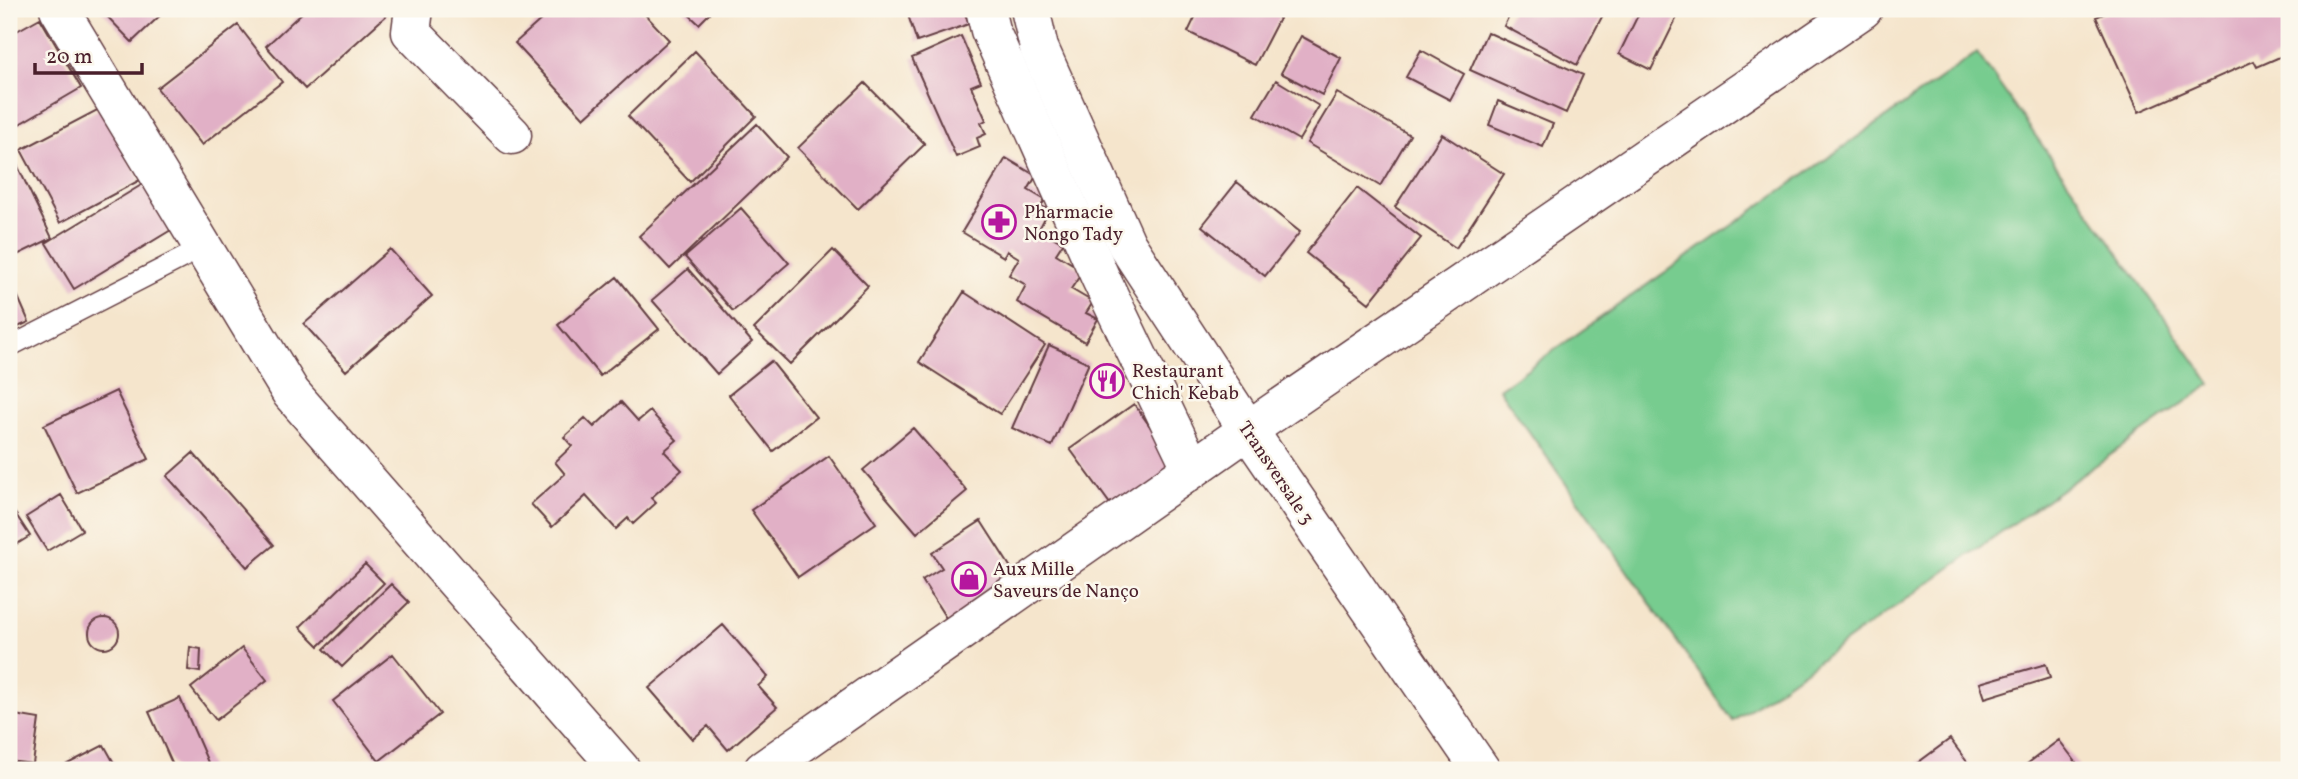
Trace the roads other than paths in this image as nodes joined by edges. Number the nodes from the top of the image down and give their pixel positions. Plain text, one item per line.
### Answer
1 (59, 9) edge
2 (414, 9) edge
3 (985, 9) edge
4 (1030, 9) edge
5 (1863, 9) edge
6 (512, 135) dead end
7 (204, 247) junction
8 (9, 347) edge
9 (1248, 430) junction
10 (1192, 469) junction
11 (621, 770) edge
12 (763, 770) edge
13 (1481, 770) edge

1 - 7 street
2 - 6 street
3 - 10 street
4 - 9 street, Transversale 3
5 - 9 street
7 - 8 lane
7 - 11 street
9 - 10 street
9 - 13 street, Transversale 3
10 - 12 street

